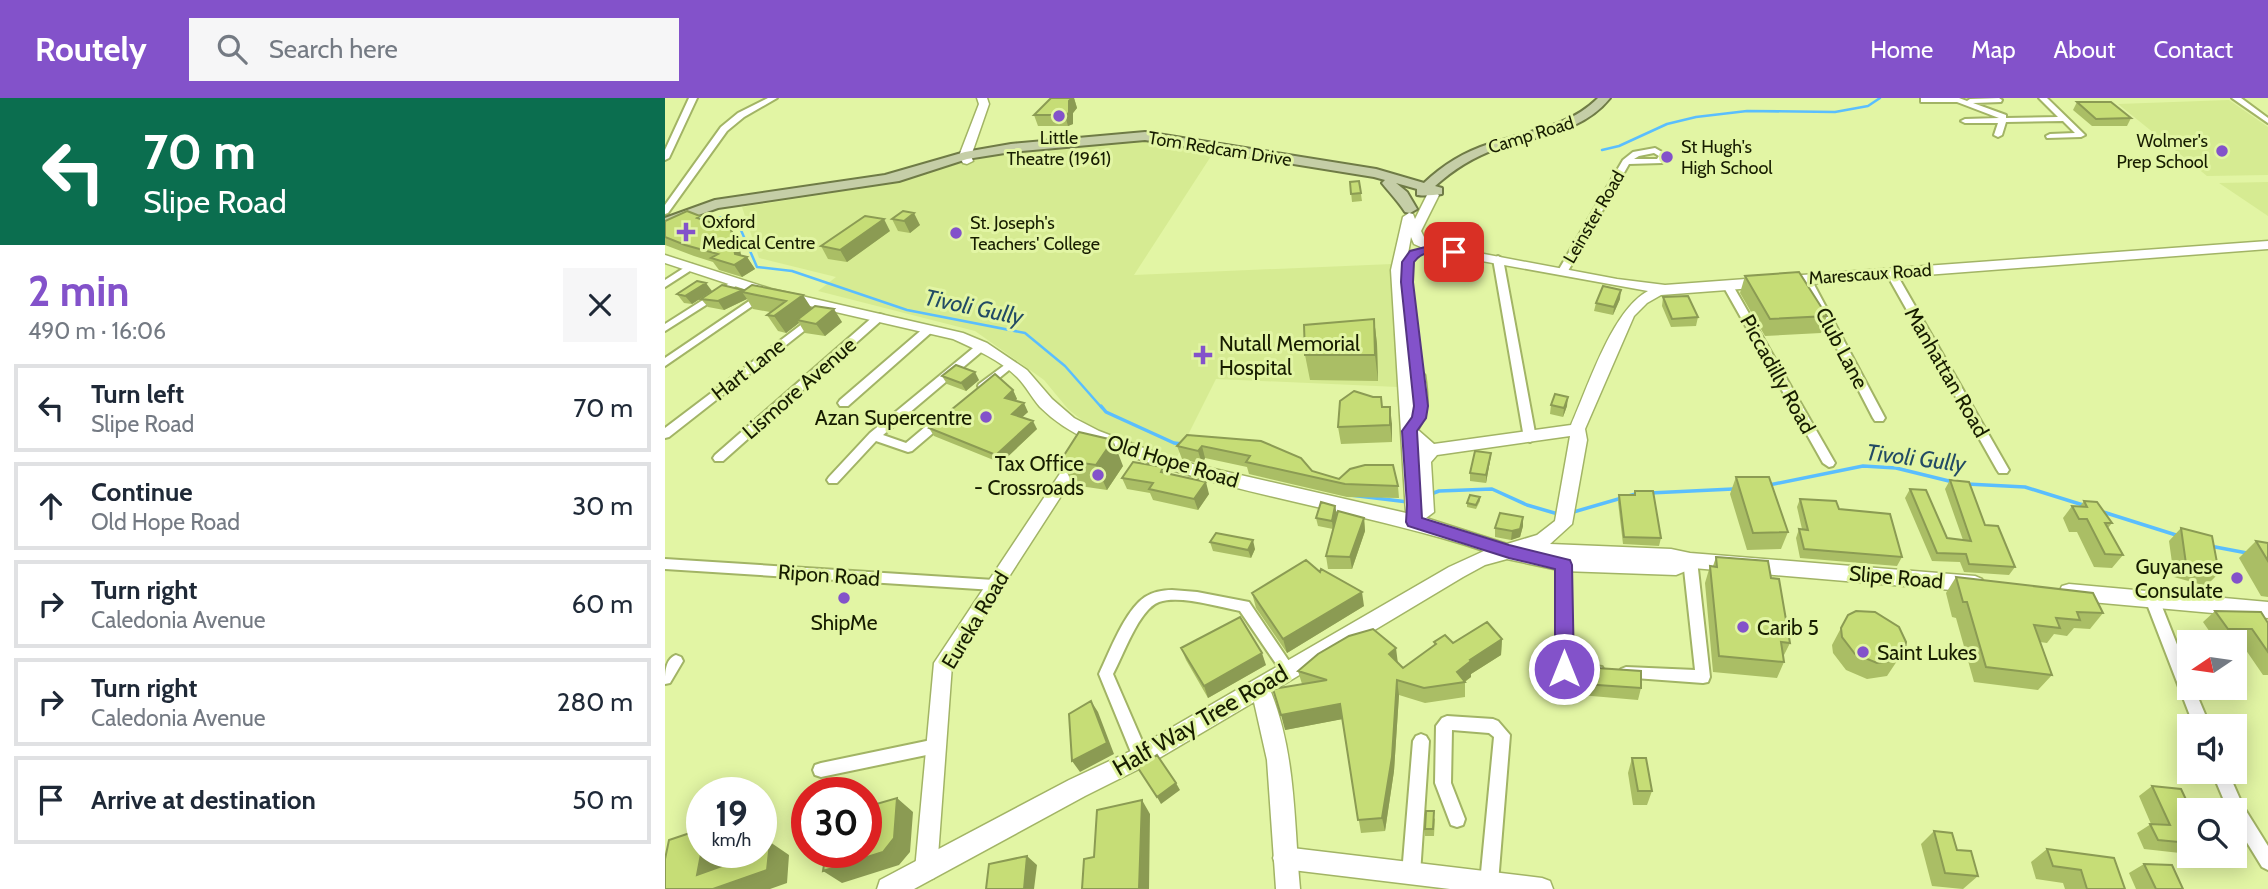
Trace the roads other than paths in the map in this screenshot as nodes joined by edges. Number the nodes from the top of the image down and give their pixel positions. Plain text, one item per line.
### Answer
1 (693, 98) edge
2 (773, 98) edge
3 (982, 98) edge
4 (1604, 98) edge
5 (1947, 98) edge
6 (2043, 98) edge
7 (2236, 98) edge
8 (1924, 100) dead end
9 (1998, 100) dead end
10 (1962, 101) junction
11 (2064, 119) junction
12 (2007, 120) junction
13 (1965, 121) dead end
14 (2268, 121) edge
15 (1998, 135) dead end
16 (2050, 136) dead end
17 (971, 143) junction
18 (1047, 145) junction
19 (1011, 148) junction
20 (665, 158) edge
21 (966, 159) junction
22 (1626, 162) dead end
23 (1449, 167) junction
24 (1351, 170) junction
25 (1376, 173) junction
26 (1388, 183) junction
27 (1429, 192) junction
28 (1410, 209) junction
29 (668, 220) edge
30 (2268, 245) edge
31 (1433, 248) junction
32 (665, 259) edge
33 (1498, 260) junction
34 (690, 267) junction
35 (1563, 271) junction
36 (1891, 274) junction
37 (1806, 279) junction
38 (737, 282) junction
39 (665, 284) edge
40 (1617, 284) junction
41 (1727, 284) junction
42 (1665, 289) junction
43 (767, 292) junction
44 (831, 305) junction
45 (1634, 306) junction
46 (879, 317) junction
47 (665, 328) edge
48 (929, 329) junction
49 (982, 346) junction
50 (665, 363) edge
51 (1010, 364) junction
52 (968, 398) edge
53 (844, 403) dead end
54 (947, 415) edge
55 (1879, 418) dead end
56 (1577, 429) junction
57 (1409, 431) junction
58 (665, 434) edge
59 (1093, 435) junction
60 (874, 436) junction
61 (1530, 438) junction
62 (1433, 450) junction
63 (719, 458) dead end
64 (1829, 463) dead end
65 (2003, 470) dead end
66 (833, 480) dead end
67 (1420, 507) junction
68 (1565, 517) junction
69 (1588, 551) junction
70 (1509, 552) junction
71 (1690, 560) junction
72 (665, 564) edge
73 (1563, 565) junction
74 (993, 585) junction
75 (1988, 585) edge
76 (2055, 591) edge
77 (2152, 599) junction
78 (2268, 610) edge
79 (675, 661) dead end
80 (1289, 670) junction
81 (665, 678) edge
82 (1259, 688) junction
83 (2197, 714) edge
84 (1421, 741) dead end
85 (936, 746) junction
86 (1141, 757) junction
87 (821, 770) dead end
88 (2225, 784) edge
89 (1457, 819) dead end
90 (1285, 858) junction
91 (2268, 861) edge
92 (926, 870) junction
93 (1411, 874) junction
94 (1447, 883) edge
95 (1489, 883) junction
96 (889, 889) edge
97 (1288, 889) edge
98 (1542, 889) edge

1 - 20 street
2 - 29 street
3 - 17 main road
4 - 23 main road, Camp Road
5 - 8 street
5 - 10 street
6 - 11 street
7 - 14 street
9 - 10 street
10 - 12 street
11 - 12 street
11 - 16 street
12 - 13 street
12 - 15 street
17 - 19 main road
17 - 21 main road
18 - 19 main road, Tom Redcam Drive
18 - 21 main road, Tom Redcam Drive
18 - 24 main road, Tom Redcam Drive
19 - 21 main road, Tom Redcam Drive
21 - 29 main road, Tom Redcam Drive
22 - 35 street, Leinster Road
23 - 25 main road
23 - 27 main road, Camp Road
24 - 25 main road, Tom Redcam Drive
24 - 26 main road, Tom Redcam Drive
25 - 27 main road, Tom Redcam Drive
26 - 27 main road, Tom Redcam Drive
26 - 28 main road
27 - 28 main road
27 - 31 main road
28 - 57 main road
30 - 36 main road, Marescaux Road
31 - 33 main road, Marescaux Road
31 - 57 main road
32 - 34 main road, Old Hope Road
33 - 35 main road, Marescaux Road
33 - 61 street
34 - 38 main road, Old Hope Road
34 - 39 street
35 - 40 main road, Marescaux Road
36 - 37 main road, Marescaux Road
36 - 65 street, Manhattan Road
37 - 41 main road, Marescaux Road
37 - 55 street, Club Lane
38 - 43 main road, Old Hope Road
38 - 47 street
40 - 42 main road, Marescaux Road
40 - 45 main road
41 - 42 main road, Marescaux Road
41 - 64 street, Piccadilly Road
42 - 45 main road
43 - 44 main road, Old Hope Road
43 - 50 street
44 - 46 main road, Old Hope Road
44 - 58 street, Hart Lane
45 - 56 main road
46 - 48 main road, Old Hope Road
46 - 63 street, Lismore Avenue
48 - 49 main road, Old Hope Road
48 - 53 street
49 - 51 main road, Old Hope Road
49 - 60 street
51 - 52 street
51 - 59 main road, Old Hope Road
54 - 60 street
56 - 61 main road
56 - 68 main road
57 - 62 main road
57 - 67 main road
59 - 67 main road, Old Hope Road
59 - 74 street, Eureka Road
60 - 66 street
61 - 62 main road
62 - 67 main road
67 - 70 main road, Old Hope Road
68 - 69 main road
68 - 70 main road
69 - 70 main road, Slipe Road
69 - 71 main road, Slipe Road
70 - 73 main road, Slipe Road
70 - 80 main road, Half Way Tree Road
71 - 73 main road, Slipe Road
71 - 73 street
71 - 75 main road, Slipe Road
72 - 74 street, Ripon Road
74 - 85 street, Eureka Road
76 - 77 main road
77 - 78 main road
77 - 83 street
79 - 81 street
80 - 82 main road, Half Way Tree Road
80 - 86 street
82 - 86 main road, Half Way Tree Road
82 - 90 main road
84 - 93 street
85 - 87 street
85 - 92 street, Eureka Road
86 - 92 main road, Half Way Tree Road
88 - 91 street
89 - 95 street
90 - 93 street
90 - 97 main road
92 - 96 main road, Half Way Tree Road
93 - 94 street
94 - 95 street
95 - 98 street

